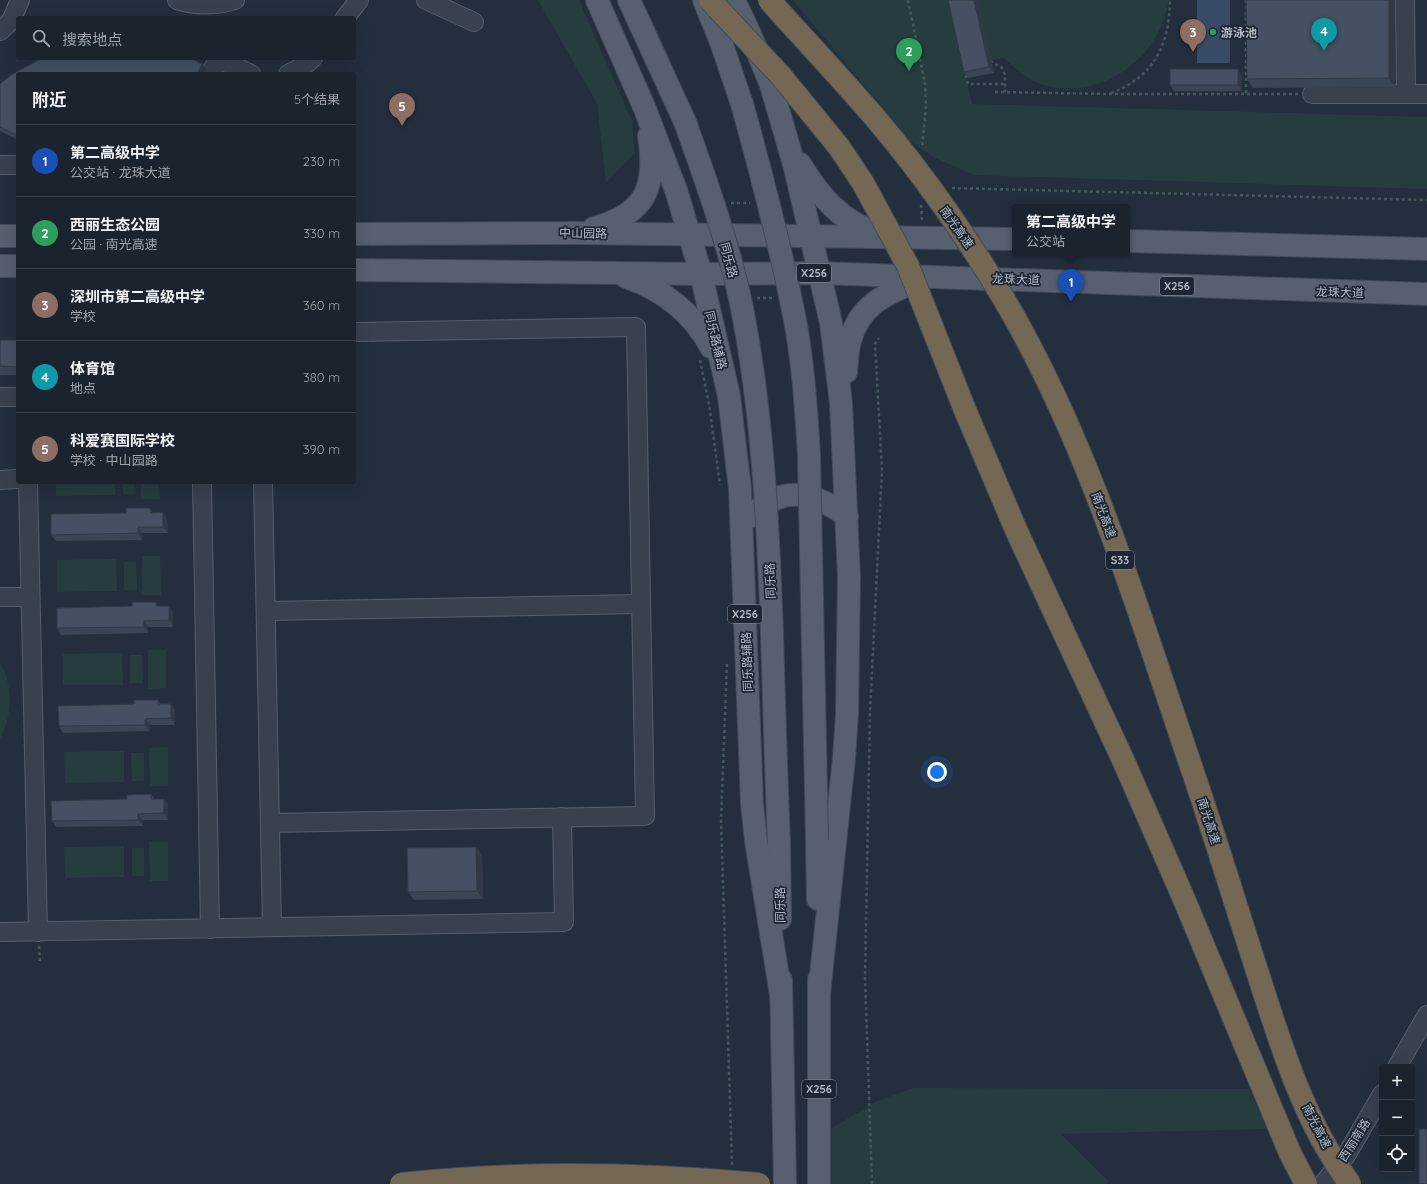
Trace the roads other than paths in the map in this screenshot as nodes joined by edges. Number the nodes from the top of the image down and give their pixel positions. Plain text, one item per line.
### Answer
1 (20, 0) edge
2 (177, 0) edge
3 (235, 0) edge
4 (358, 0) edge
5 (426, 0) edge
6 (597, 0) edge
7 (629, 0) edge
8 (704, 0) edge
9 (710, 0) edge
10 (734, 0) edge
11 (769, 0) edge
12 (1405, 0) edge
13 (346, 16) edge
14 (474, 22) dead end
15 (8, 30) edge
16 (217, 60) edge
17 (222, 60) edge
18 (311, 60) edge
19 (211, 72) edge
20 (247, 72) edge
21 (292, 72) edge
22 (1312, 94) road end
23 (1406, 94) junction
24 (1427, 94) edge
25 (645, 109) junction
26 (789, 146) junction
27 (16, 164) edge
28 (0, 165) edge
29 (578, 233) junction
30 (356, 234) edge
31 (0, 236) edge
32 (16, 236) edge
33 (690, 236) junction
34 (811, 236) junction
35 (924, 238) junction
36 (1012, 239) edge
37 (1130, 241) edge
38 (1427, 249) edge
39 (0, 266) edge
40 (16, 266) edge
41 (356, 270) edge
42 (614, 273) junction
43 (818, 273) junction
44 (701, 274) junction
45 (928, 276) junction
46 (1427, 294) edge
47 (356, 332) edge
48 (729, 396) junction
49 (0, 397) edge
50 (16, 397) edge
51 (841, 403) junction
52 (0, 480) edge
53 (16, 480) edge
54 (28, 484) edge
55 (202, 484) edge
56 (264, 484) edge
57 (847, 516) junction
58 (742, 527) junction
59 (0, 597) edge
60 (30, 597) junction
61 (641, 604) junction
62 (266, 611) junction
63 (562, 817) junction
64 (270, 823) junction
65 (272, 927) junction
66 (210, 929) junction
67 (0, 932) edge
68 (38, 932) junction
69 (819, 994) junction
70 (781, 995) junction
71 (1426, 1017) edge
72 (1399, 1064) edge
73 (1379, 1099) edge
74 (402, 1184) edge
75 (758, 1184) edge
76 (785, 1184) edge
77 (819, 1184) edge
78 (1306, 1184) edge
79 (1323, 1184) edge
80 (1350, 1184) edge

1 - 15 street
2 - 3 street
4 - 13 street
5 - 14 street
6 - 25 main road
7 - 70 main road, 同乐路, bridge
8 - 69 main road, bridge
9 - 78 highway, bridge
10 - 26 main road
11 - 80 highway, 南光高速 / S33, bridge
12 - 23 street
16 - 19 street
17 - 20 street
18 - 21 street
22 - 23 street
23 - 24 street
25 - 29 main road
25 - 33 main road, 同乐路辅路
26 - 34 main road
26 - 35 main road
27 - 28 street
29 - 30 main road, 中山园路
29 - 33 main road, 中山园路
31 - 32 main road
33 - 34 main road, 中山园路
33 - 44 main road, 同乐路辅路 / X256
34 - 35 main road
34 - 43 main road
35 - 36 main road
37 - 38 main road
39 - 40 main road
41 - 42 main road
42 - 44 main road
42 - 48 main road
43 - 44 main road, 龙珠大道 / X256
43 - 45 main road, 龙珠大道 / X256
43 - 51 main road, X256
44 - 48 main road, 同乐路辅路 / X256
45 - 46 main road, 龙珠大道 / X256
45 - 51 main road, X256
47 - 61 street
48 - 58 main road, 同乐路辅路 / X256
49 - 50 street
51 - 57 main road, X256
52 - 53 street
54 - 60 street
55 - 66 street
56 - 62 street
57 - 58 main road
57 - 69 main road, X256
58 - 70 main road, 同乐路辅路 / X256
59 - 60 street
60 - 68 street
61 - 62 street
61 - 63 street
62 - 64 street
63 - 64 street
63 - 65 street
64 - 65 street
65 - 66 street
66 - 68 street
67 - 68 street
69 - 77 main road, X256
70 - 76 main road, 同乐路 / X256
71 - 72 street
73 - 79 street, 西丽南路
74 - 75 highway, bridge

